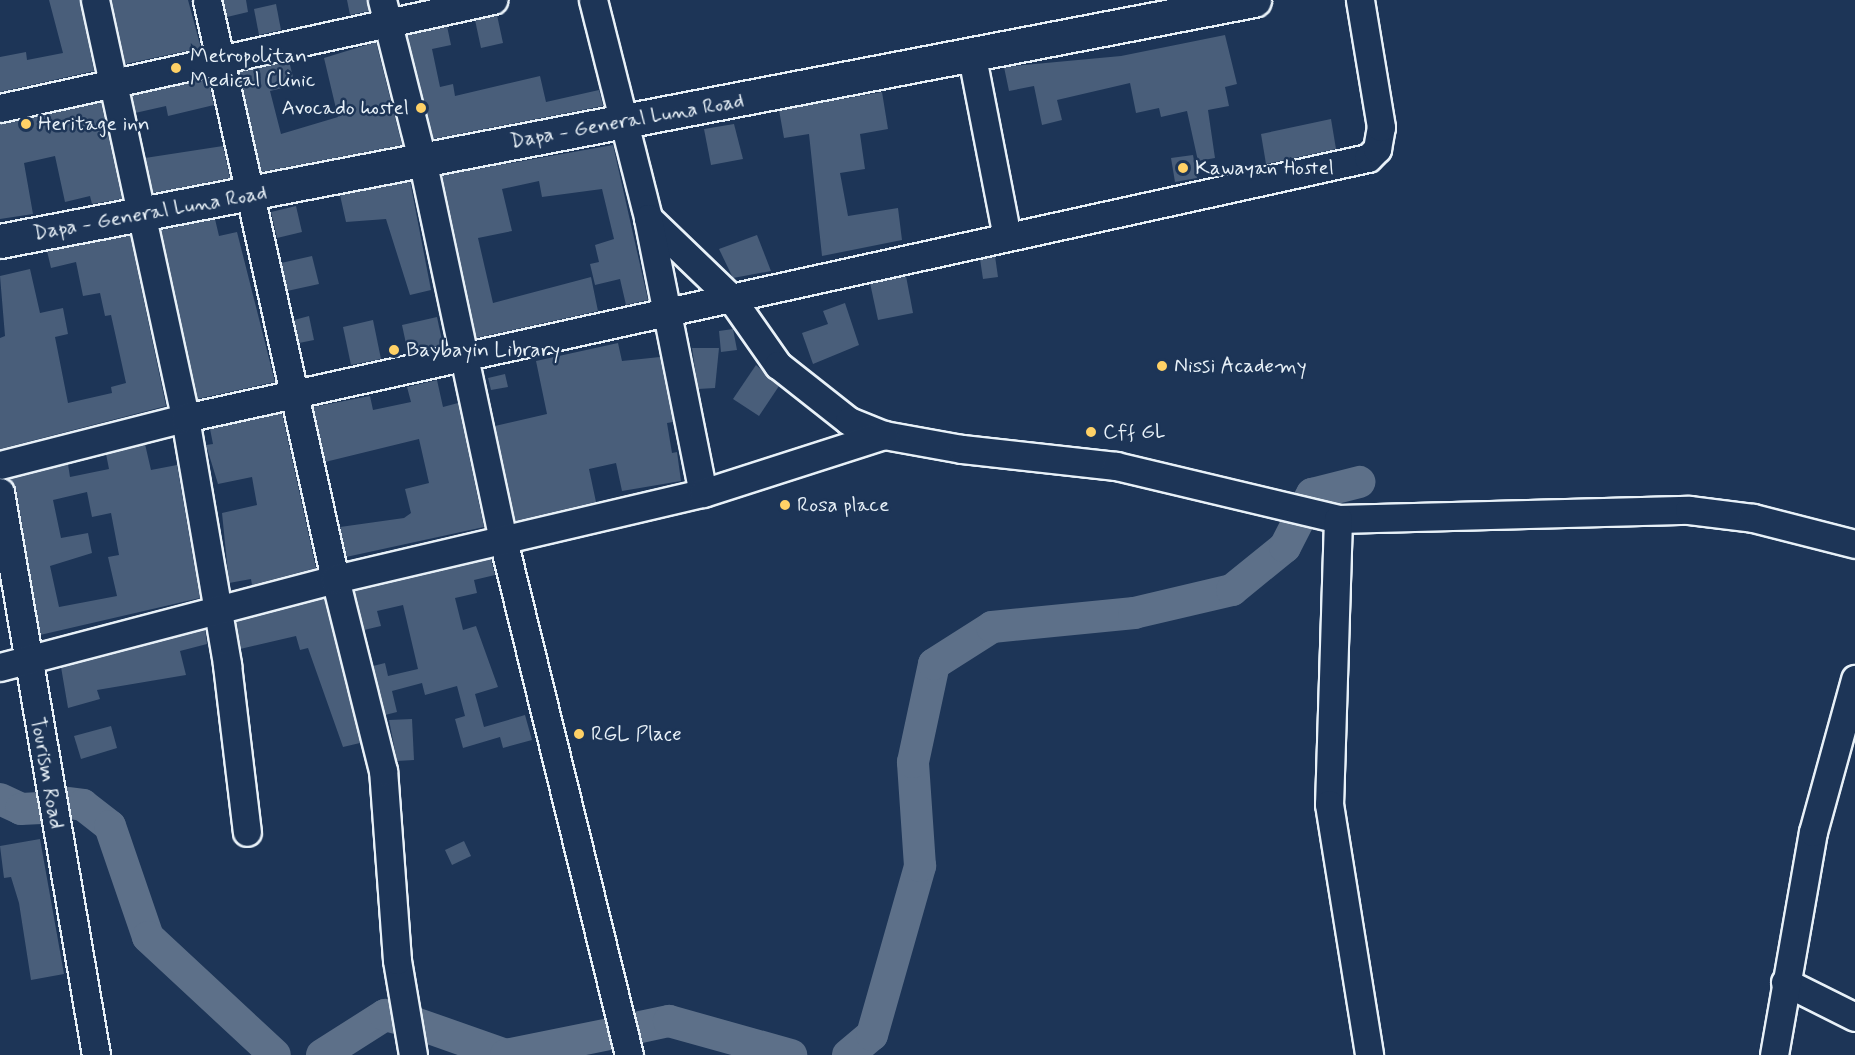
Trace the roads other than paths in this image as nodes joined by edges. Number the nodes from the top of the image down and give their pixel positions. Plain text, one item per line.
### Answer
1 (96, 0) edge
2 (207, 0) edge
3 (493, 0) edge
4 (593, 0) edge
5 (1254, 0) edge
6 (1360, 0) edge
7 (1172, 8) edge
8 (385, 12) edge
9 (972, 57) junction
10 (220, 60) junction
11 (114, 81) junction
12 (0, 108) edge
13 (625, 122) junction
14 (422, 159) junction
15 (248, 196) junction
16 (141, 214) junction
17 (648, 218) junction
18 (1007, 237) junction
19 (0, 241) edge
20 (731, 298) junction
21 (668, 313) junction
22 (465, 358) junction
23 (293, 396) junction
24 (185, 418) junction
25 (884, 435) junction
26 (0, 465) edge
27 (0, 492) edge
28 (703, 493) junction
29 (1338, 519) junction
30 (3, 521) edge
31 (502, 540) junction
32 (1855, 544) edge
33 (335, 579) junction
34 (218, 610) junction
35 (28, 659) junction
36 (0, 667) edge
37 (1855, 679) edge
38 (247, 831) dead end
39 (1785, 982) junction
40 (1855, 1017) edge
41 (96, 1055) edge
42 (413, 1055) edge
43 (629, 1055) edge
44 (1370, 1055) edge
45 (1774, 1055) edge

1 - 11 street
2 - 10 street
3 - 8 street
4 - 13 street
5 - 7 main road, Dapa - General Luna Road
6 - 18 street
7 - 9 main road, Dapa - General Luna Road
8 - 10 street
8 - 14 street
9 - 13 main road, Dapa - General Luna Road
9 - 18 street
10 - 11 street
10 - 15 street
11 - 12 street
11 - 16 street
13 - 14 main road, Dapa - General Luna Road
13 - 17 street
14 - 15 main road, Dapa - General Luna Road
14 - 22 street
15 - 16 main road, Dapa - General Luna Road
15 - 23 street
16 - 19 main road, Dapa - General Luna Road
16 - 24 street
17 - 20 street
17 - 21 street
18 - 20 street
20 - 21 street
20 - 25 street
21 - 22 street
21 - 28 street
22 - 23 street
22 - 31 street
23 - 24 street
23 - 33 street
24 - 26 street
24 - 34 street
25 - 28 street
25 - 29 street
27 - 30 street, Tourism Road
28 - 31 street
29 - 32 street
29 - 44 street
30 - 35 street, Tourism Road
31 - 33 street
31 - 43 street
33 - 34 street
33 - 42 street
34 - 35 street
34 - 38 street
35 - 36 street
35 - 41 street, Tourism Road
37 - 39 street
39 - 40 street
39 - 45 street

